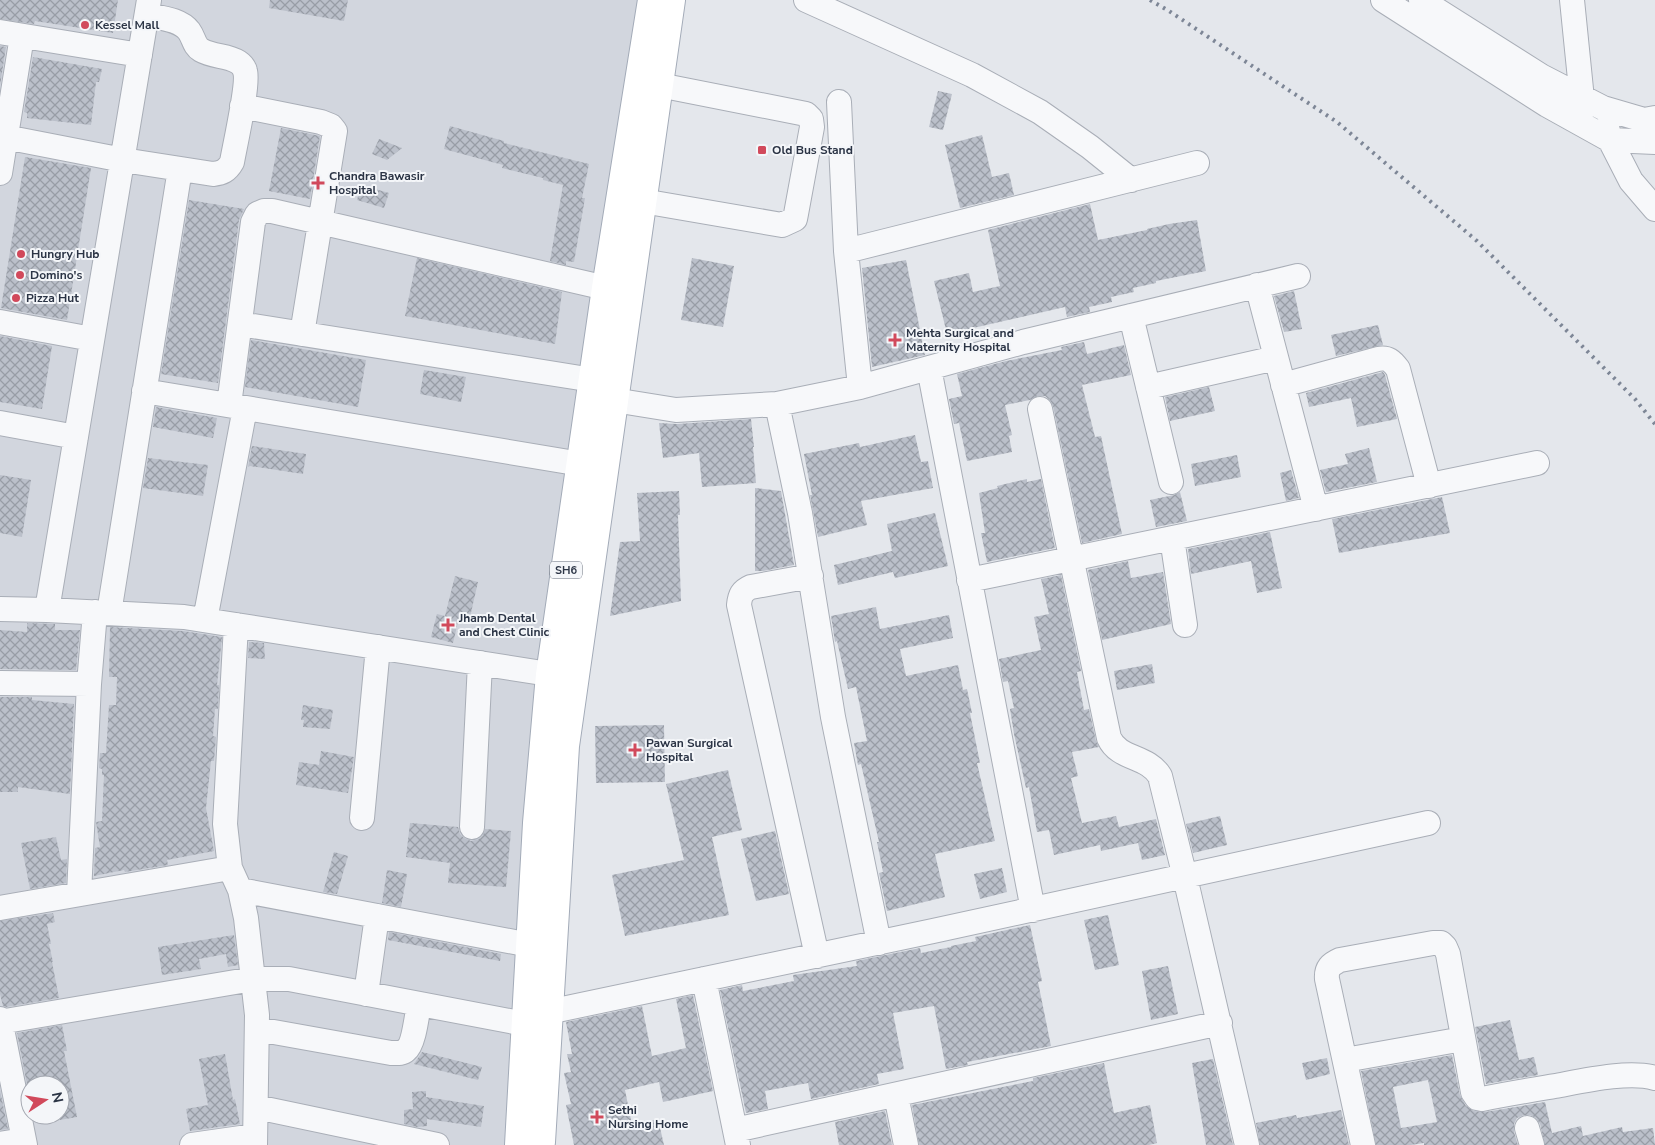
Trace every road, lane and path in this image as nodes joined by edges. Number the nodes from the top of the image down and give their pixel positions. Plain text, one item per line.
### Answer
1 (652, 0) edge
2 (671, 0) edge
3 (806, 0) edge
4 (1383, 0) edge
5 (1421, 0) edge
6 (1572, 0) edge
7 (148, 8) edge
8 (11, 34) edge
9 (140, 55) junction
10 (659, 85) junction
11 (1582, 97) junction
12 (839, 102) dead end
13 (242, 106) junction
14 (1603, 108) junction
15 (1655, 118) edge
16 (1585, 126) junction
17 (3, 136) edge
18 (1610, 140) junction
19 (1655, 142) edge
20 (123, 160) junction
21 (1197, 163) dead end
22 (180, 169) junction
23 (0, 173) edge
24 (1131, 180) junction
25 (631, 199) junction
26 (1655, 209) edge
27 (320, 222) junction
28 (846, 251) junction
29 (1298, 276) dead end
30 (1257, 286) junction
31 (606, 288) junction
32 (1131, 316) junction
33 (0, 322) edge
34 (240, 324) junction
35 (302, 334) junction
36 (92, 339) junction
37 (1276, 358) junction
38 (929, 368) junction
39 (1283, 385) junction
40 (860, 387) junction
41 (1148, 387) junction
42 (144, 391) junction
43 (599, 392) junction
44 (777, 404) junction
45 (237, 406) junction
46 (1040, 409) dead end
47 (0, 423) edge
48 (76, 437) junction
49 (1537, 463) dead end
50 (581, 464) junction
51 (1171, 482) dead end
52 (1429, 486) junction
53 (1316, 509) junction
54 (1172, 538) junction
55 (1071, 560) junction
56 (811, 576) junction
57 (969, 580) junction
58 (0, 609) edge
59 (47, 610) junction
60 (102, 612) junction
61 (205, 620) junction
62 (236, 625) junction
63 (1185, 625) dead end
64 (378, 647) junction
65 (480, 663) junction
66 (562, 676) junction
67 (0, 683) edge
68 (89, 684) junction
69 (362, 818) dead end
70 (1428, 823) dead end
71 (472, 827) dead end
72 (230, 868) junction
73 (1185, 877) junction
74 (240, 890) junction
75 (79, 894) junction
76 (0, 908) edge
77 (1033, 910) junction
78 (377, 916) junction
79 (878, 943) junction
80 (530, 945) junction
81 (816, 956) junction
82 (253, 979) junction
83 (704, 979) junction
84 (366, 994) junction
85 (419, 1004) junction
86 (536, 1018) junction
87 (0, 1021) edge
88 (1220, 1023) junction
89 (257, 1029) junction
90 (1463, 1039) junction
91 (1345, 1060) junction
92 (1655, 1078) edge
93 (896, 1095) junction
94 (256, 1107) junction
95 (737, 1138) edge
96 (255, 1140) edge
97 (25, 1142) edge
98 (0, 1144) edge
99 (535, 1144) edge
100 (192, 1145) edge
101 (437, 1145) edge
102 (906, 1145) edge
103 (1246, 1145) edge
104 (1363, 1145) edge

1 - 25 main road, SH6
2 - 10 main road, SH6
3 - 24 street
4 - 16 street
5 - 11 street
6 - 11 street
7 - 9 street
7 - 13 street
8 - 9 street
8 - 17 street
9 - 20 street
10 - 25 main road, SH6
10 - 25 street
11 - 14 street
11 - 16 street
12 - 28 street
13 - 22 street
13 - 27 street
14 - 15 street
14 - 18 street
16 - 18 street
17 - 20 street
17 - 23 street
18 - 19 street
18 - 26 street
20 - 22 street
20 - 36 street
21 - 24 street
22 - 42 street
24 - 28 street
25 - 31 main road, SH6
25 - 43 main road, SH6
27 - 31 street
27 - 34 street
27 - 35 street
28 - 40 street
29 - 30 street
30 - 32 street
30 - 37 street
31 - 43 main road, SH6
32 - 38 street
32 - 41 street
33 - 36 street
34 - 35 street
34 - 45 street
35 - 43 street
36 - 48 street
37 - 39 street
37 - 41 street
38 - 40 street
38 - 57 street
39 - 52 street
39 - 53 street
40 - 44 street
41 - 51 street
42 - 45 street
42 - 60 street
43 - 44 street
43 - 50 main road, SH6
43 - 66 main road, SH6
44 - 56 street
45 - 50 street
45 - 61 street
46 - 55 street
47 - 48 street
48 - 59 street
49 - 52 street
50 - 66 main road, SH6
52 - 53 street
53 - 54 street
54 - 55 street
54 - 63 street
55 - 57 street
55 - 73 street
56 - 79 street
56 - 81 street
57 - 77 street
58 - 59 street
59 - 60 street
60 - 61 street
60 - 68 street
61 - 62 street
62 - 64 street
62 - 72 street
64 - 65 street
64 - 69 street
65 - 66 street
65 - 71 street
66 - 80 main road, SH6
66 - 86 main road, SH6
67 - 68 street
68 - 75 street
70 - 73 street
72 - 74 street
72 - 75 street
73 - 77 street
73 - 88 street
74 - 78 street
74 - 82 street
75 - 76 street
77 - 79 street
78 - 80 street
78 - 84 street
79 - 81 street
80 - 86 main road, SH6
81 - 83 street
82 - 84 street
82 - 87 street
82 - 89 street
83 - 86 street
83 - 95 street
84 - 85 street
85 - 86 street
85 - 89 street
86 - 99 main road, SH6
87 - 97 street
88 - 93 street
88 - 103 street
89 - 94 street
90 - 91 street
90 - 91 street
90 - 92 street
91 - 104 street
93 - 95 street
93 - 102 street
94 - 96 street
94 - 101 street
96 - 100 street
97 - 98 street

